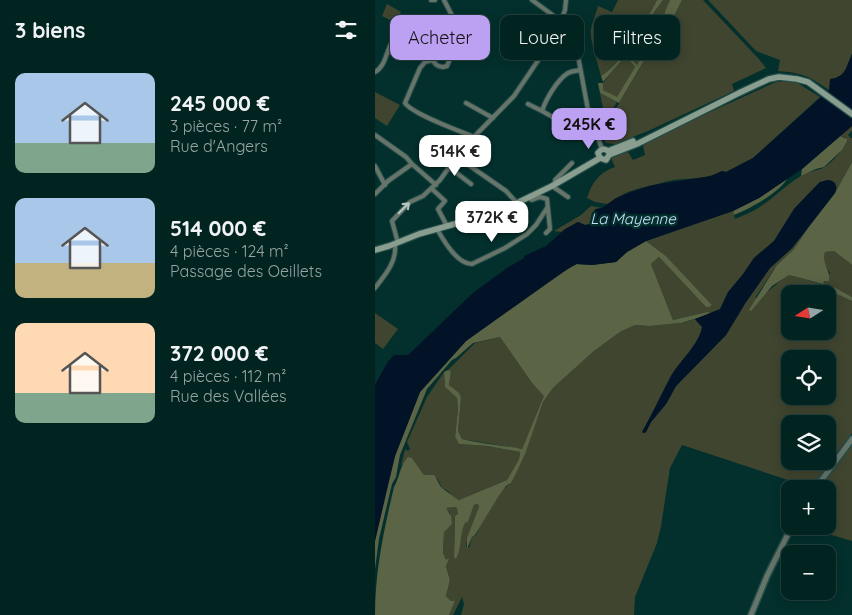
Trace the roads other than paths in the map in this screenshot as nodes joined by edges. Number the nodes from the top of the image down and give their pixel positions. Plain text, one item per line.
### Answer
1 (431, 0) edge
2 (435, 0) edge
3 (444, 0) edge
4 (532, 0) edge
5 (566, 0) edge
6 (453, 15) edge
7 (553, 15) edge
8 (562, 15) edge
9 (390, 47) edge
10 (432, 60) joint
11 (450, 60) edge
12 (539, 60) edge
13 (577, 60) edge
14 (580, 70) junction
15 (375, 72) edge
16 (466, 104) dead end
17 (528, 104) dead end
18 (542, 111) junction
19 (852, 114) edge
20 (493, 118) junction
21 (557, 120) dead end
22 (375, 135) edge
23 (474, 136) junction
24 (607, 152) junction
25 (457, 157) junction
26 (599, 158) junction
27 (572, 163) dead end
28 (411, 164) junction
29 (375, 166) edge
30 (450, 168) junction
31 (436, 184) junction
32 (471, 184) dead end
33 (554, 184) junction
34 (385, 185) junction
35 (433, 189) junction
36 (375, 194) edge
37 (568, 197) dead end
38 (529, 198) junction
39 (517, 203) junction
40 (547, 208) junction
41 (447, 226) junction
42 (437, 229) junction
43 (546, 233) dead end
44 (396, 243) junction
45 (375, 250) edge
46 (375, 288) edge
47 (852, 439) edge
48 (822, 480) edge
49 (788, 535) edge
50 (751, 615) edge

1 - 2 street
3 - 6 street
4 - 7 street
5 - 8 street
9 - 15 street
10 - 11 street
10 - 23 street
12 - 20 street
13 - 14 street
14 - 18 street
14 - 24 street
16 - 20 street
17 - 18 street
18 - 21 street
19 - 24 main road
20 - 23 street
22 - 28 street
23 - 25 street
24 - 26 main road
24 - 26 main road
25 - 30 street
25 - 39 street
26 - 33 main road
27 - 33 street
28 - 31 street
28 - 34 street
29 - 34 street
30 - 31 street
30 - 32 street
31 - 35 street
33 - 37 street
33 - 38 main road
34 - 36 street
35 - 41 street
44 -> 35 street
38 - 39 main road
38 - 40 street
39 - 41 main road
40 - 42 street
40 - 43 street
41 - 42 main road
42 - 44 main road
44 - 45 main road
44 - 46 street
47 - 48 street
49 - 50 street

